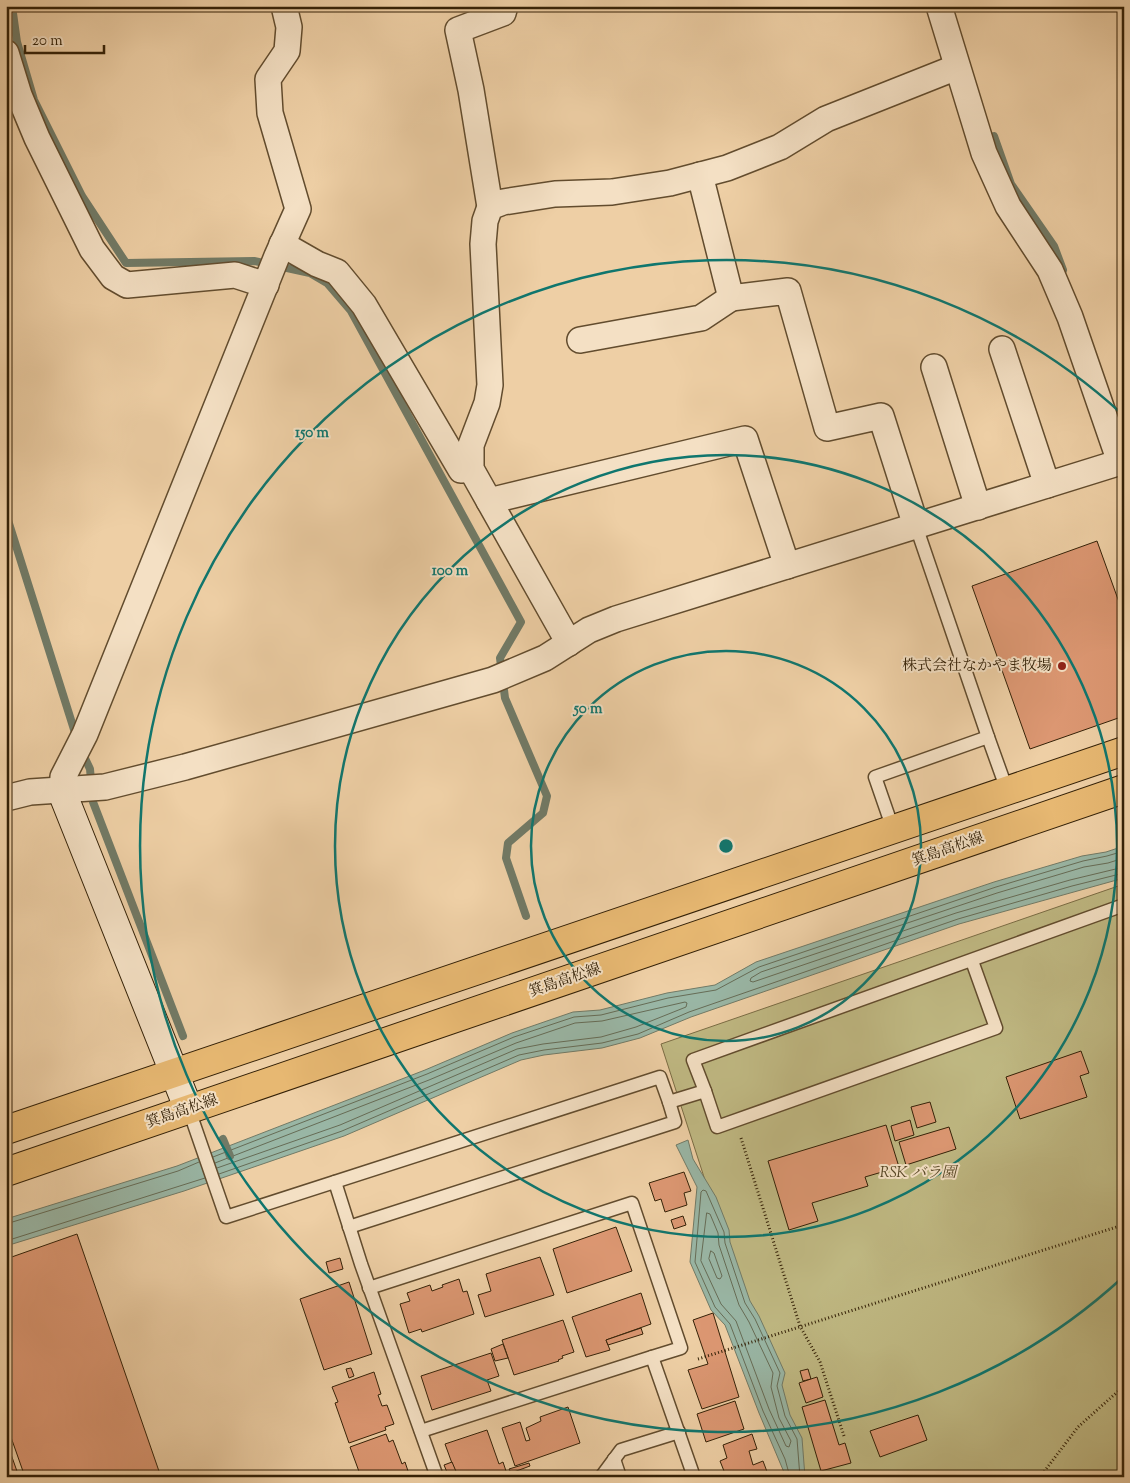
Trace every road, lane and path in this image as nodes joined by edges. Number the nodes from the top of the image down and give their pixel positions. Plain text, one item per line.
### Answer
1 (284, 6) edge
2 (505, 6) edge
3 (939, 6) edge
4 (6, 53) edge
5 (957, 67) junction
6 (700, 175) junction
7 (490, 207) junction
8 (280, 250) junction
9 (266, 285) junction
10 (731, 298) junction
11 (580, 340) dead end
12 (1002, 349) dead end
13 (934, 367) dead end
14 (1122, 462) edge
15 (471, 470) junction
16 (1046, 485) junction
17 (489, 501) junction
18 (978, 507) junction
19 (916, 526) junction
20 (787, 566) junction
21 (569, 643) junction
22 (988, 736) junction
23 (1124, 751) edge
24 (1124, 789) edge
25 (1007, 790) junction
26 (71, 791) junction
27 (6, 798) edge
28 (893, 829) junction
29 (1124, 905) edge
30 (972, 961) junction
31 (175, 1072) junction
32 (704, 1092) junction
33 (678, 1100) junction
34 (189, 1110) junction
35 (736, 1121) junction
36 (6, 1130) edge
37 (6, 1172) edge
38 (335, 1182) junction
39 (1124, 1214) edge
40 (349, 1227) junction
41 (369, 1288) junction
42 (800, 1326) junction
43 (681, 1348) junction
44 (652, 1357) junction
45 (1124, 1386) edge
46 (421, 1431) junction
47 (678, 1432) junction
48 (844, 1436) dead end
49 (614, 1459) junction
50 (438, 1477) edge
51 (601, 1477) edge
52 (620, 1477) edge
53 (694, 1477) edge
54 (1040, 1477) edge

1 - 8 street
2 - 7 street
3 - 5 street
4 - 9 street
5 - 6 street
5 - 14 street
6 - 7 street
6 - 10 street
7 - 15 street
8 - 9 street
8 - 15 street
9 - 26 street
10 - 11 street
10 - 19 street
12 - 16 street
13 - 18 street
14 - 16 street
15 - 17 street
16 - 18 street
17 - 20 street
17 - 21 street
18 - 19 street
19 - 20 street
19 - 22 lane
20 - 21 street
21 - 26 street
22 - 25 lane
22 - 28 lane
23 - 25 main road
24 - 34 main road, 箕島高松線
25 - 28 main road
26 - 27 street
26 - 31 street
28 - 31 main road
29 - 30 lane
30 - 32 lane
30 - 35 lane
31 - 34 street
31 - 36 main road
32 - 33 lane
32 - 35 lane
33 - 38 lane
33 - 40 lane
34 - 37 main road, 箕島高松線
34 - 38 lane
35 - 42 path
38 - 40 lane
39 - 42 path
40 - 41 lane
41 - 43 lane
41 - 46 lane
42 - 43 path
42 - 48 path
43 - 44 lane
44 - 46 lane
44 - 47 lane
45 - 54 path
46 - 50 lane
47 - 49 lane
47 - 53 lane
49 - 51 lane
49 - 52 lane

